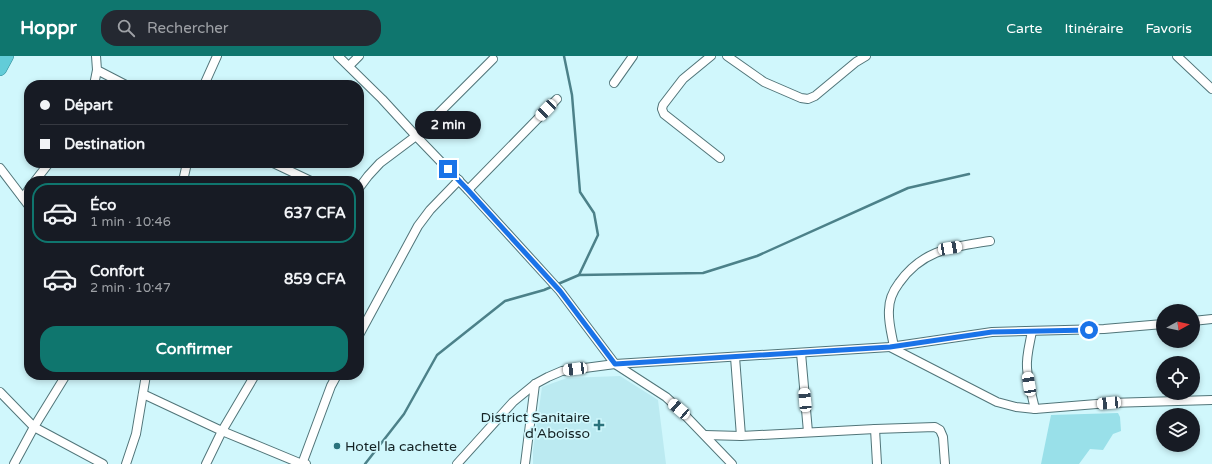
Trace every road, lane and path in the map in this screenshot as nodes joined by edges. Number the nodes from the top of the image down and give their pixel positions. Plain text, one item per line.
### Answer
1 (7, 56) edge
2 (96, 56) edge
3 (217, 56) edge
4 (338, 56) edge
5 (359, 56) edge
6 (633, 56) edge
7 (711, 56) edge
8 (727, 56) edge
9 (866, 56) edge
10 (1177, 56) edge
11 (493, 59) dead end
12 (348, 66) junction
13 (0, 69) edge
14 (96, 70) junction
15 (95, 80) edge
16 (116, 80) edge
17 (206, 80) edge
18 (362, 80) edge
19 (364, 82) edge
20 (614, 82) dead end
21 (1212, 89) edge
22 (557, 99) dead end
23 (416, 136) junction
24 (720, 158) dead end
25 (0, 168) edge
26 (45, 168) edge
27 (284, 168) edge
28 (39, 176) edge
29 (300, 176) edge
30 (459, 180) junction
31 (364, 181) edge
32 (468, 190) junction
33 (23, 198) edge
34 (990, 241) dead end
35 (1212, 319) edge
36 (1200, 320) edge
37 (1156, 325) edge
38 (364, 326) edge
39 (1032, 331) junction
40 (892, 347) junction
41 (801, 353) junction
42 (735, 357) junction
43 (615, 364) junction
44 (63, 380) edge
45 (145, 380) edge
46 (252, 380) edge
47 (334, 380) edge
48 (535, 384) junction
49 (0, 392) edge
50 (143, 394) junction
51 (1212, 400) edge
52 (1035, 409) junction
53 (34, 427) junction
54 (875, 429) junction
55 (222, 431) junction
56 (808, 432) junction
57 (705, 435) junction
58 (742, 436) junction
59 (14, 464) edge
60 (103, 464) edge
61 (126, 464) edge
62 (206, 464) edge
63 (302, 464) edge
64 (306, 464) edge
65 (457, 464) edge
66 (525, 464) edge
67 (732, 464) edge
68 (877, 464) edge
69 (946, 464) edge

1 - 13 highway
2 - 14 street
3 - 17 street
4 - 12 street
5 - 12 street
6 - 20 street
7 - 24 street
8 - 9 street
10 - 21 street
11 - 23 street
12 - 18 street
14 - 15 street
14 - 16 street
19 - 23 street
22 - 32 street
23 - 30 street
23 - 31 street
25 - 33 street
26 - 28 street
27 - 29 street
30 - 32 street
30 - 38 street
32 - 43 street
34 - 40 street
35 - 36 street
37 - 39 street
39 - 40 street
39 - 52 street
40 - 41 street
40 - 52 street
41 - 42 street
41 - 56 street
42 - 43 street
42 - 58 street
43 - 48 street
43 - 57 street
44 - 53 street
45 - 50 street
46 - 55 street
47 - 63 street
48 - 65 street
48 - 66 street
49 - 53 street
50 - 55 street
50 - 61 street
51 - 52 street
53 - 59 street
53 - 60 street
54 - 56 street
54 - 68 street
54 - 69 street
55 - 62 street
55 - 63 street
56 - 58 street
57 - 58 street
57 - 67 street
63 - 64 street

